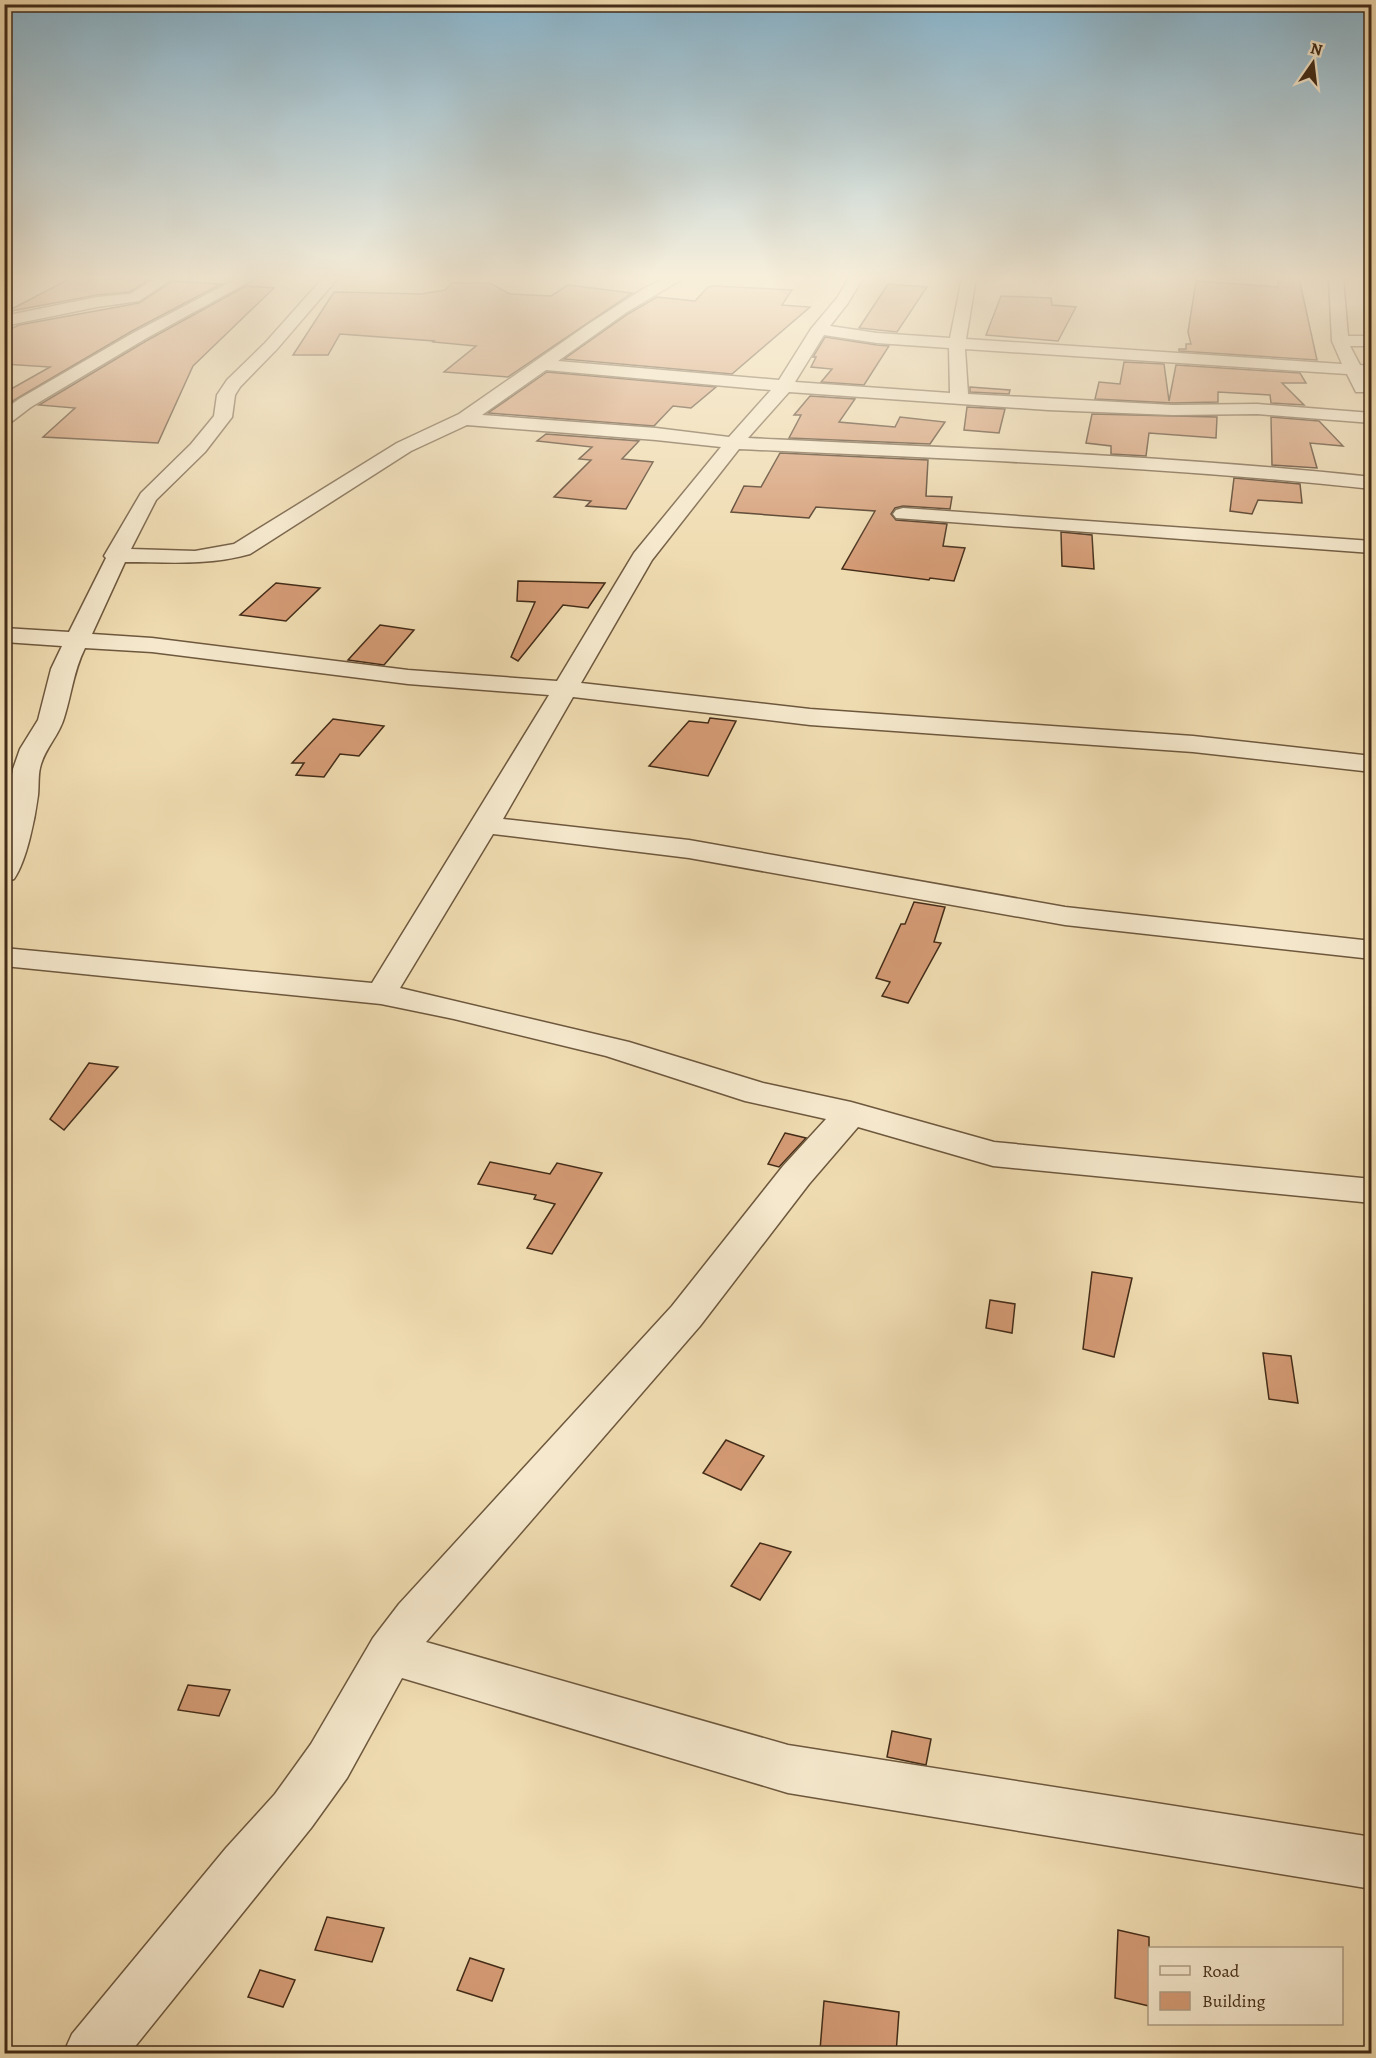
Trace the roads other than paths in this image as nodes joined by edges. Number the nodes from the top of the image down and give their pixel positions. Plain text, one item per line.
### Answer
1 (74, 374) edge
2 (243, 374) edge
3 (531, 374) edge
4 (647, 374) edge
5 (791, 374) edge
6 (958, 374) edge
7 (1356, 374) edge
8 (784, 386) junction
9 (959, 399) junction
10 (1371, 408) edge
11 (4, 418) edge
12 (1371, 418) edge
13 (464, 419) junction
14 (734, 443) junction
15 (1371, 483) edge
16 (903, 514) dead end
17 (1371, 548) edge
18 (115, 556) junction
19 (4, 635) edge
20 (76, 641) junction
21 (564, 689) junction
22 (1371, 764) edge
23 (485, 825) junction
24 (4, 873) edge
25 (1371, 950) edge
26 (4, 957) edge
27 (381, 994) junction
28 (851, 1113) junction
29 (1371, 1191) edge
30 (390, 1653) junction
31 (1371, 1863) edge
32 (92, 2054) edge

1 - 11 street
2 - 18 street
3 - 13 street
4 - 8 street
5 - 8 street
6 - 9 street
7 - 10 street
8 - 9 street
8 - 14 street
9 - 12 street
13 - 14 street
13 - 18 street
14 - 15 street
14 - 21 street
16 - 17 street
18 - 20 street
19 - 20 street
20 - 21 street
20 - 24 street
21 - 22 street
21 - 23 street
23 - 25 street
23 - 27 street
26 - 27 street
27 - 28 street
28 - 29 street
28 - 30 street
30 - 31 street
30 - 32 street

